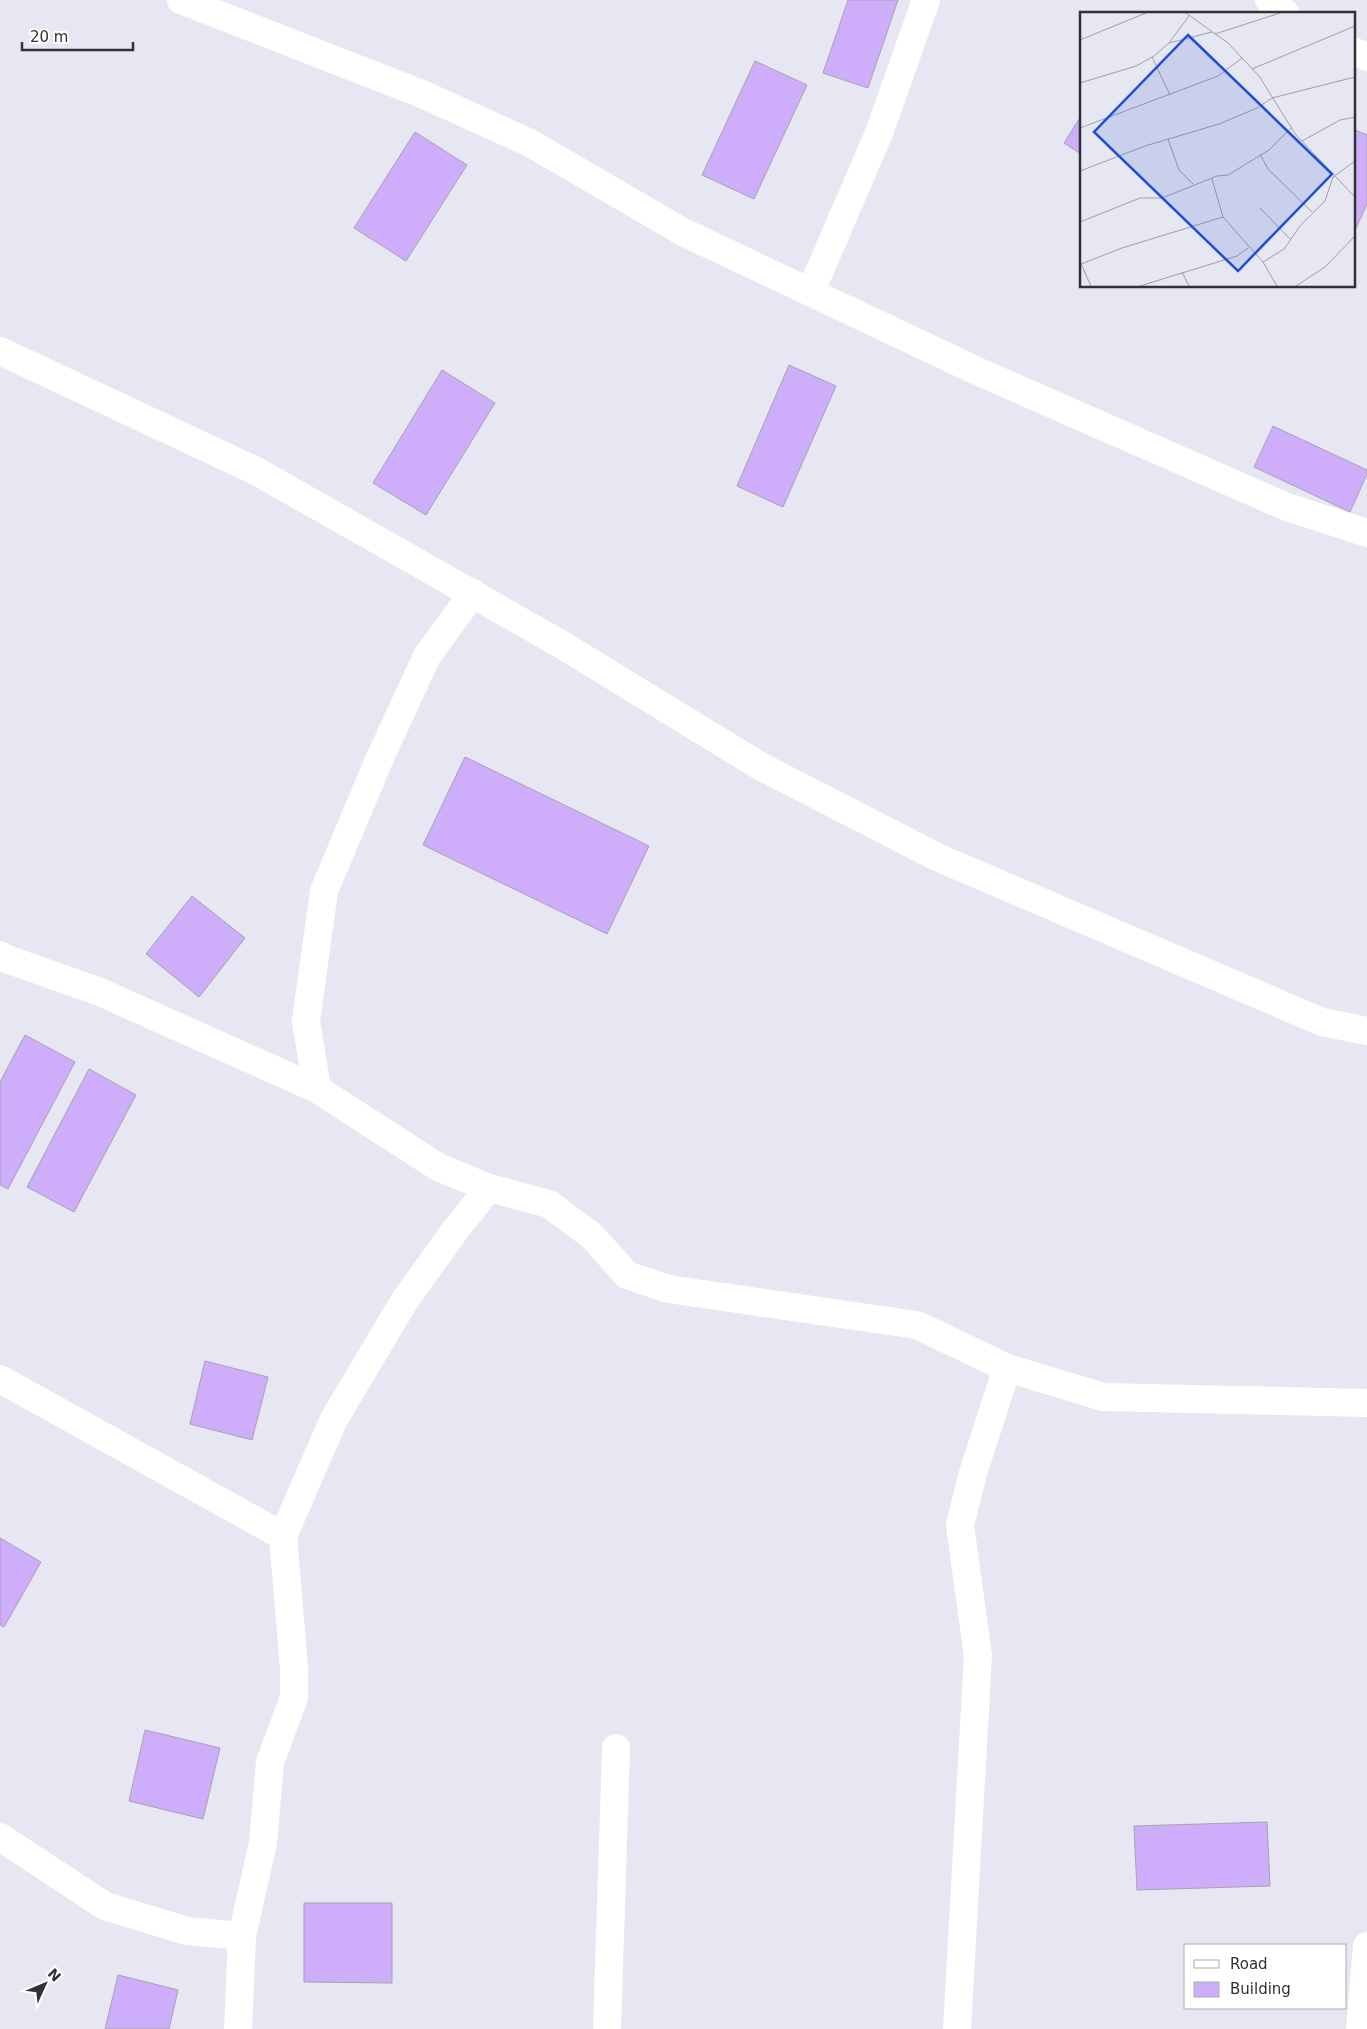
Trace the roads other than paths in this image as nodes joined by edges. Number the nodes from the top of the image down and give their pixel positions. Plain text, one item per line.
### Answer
1 (181, 0) edge
2 (926, 0) edge
3 (1269, 0) edge
4 (1284, 12) edge
5 (1354, 51) edge
6 (1367, 57) edge
7 (810, 291) junction
8 (0, 351) edge
9 (1367, 533) edge
10 (473, 593) junction
11 (0, 955) edge
12 (1367, 1031) edge
13 (317, 1089) junction
14 (489, 1188) junction
15 (1007, 1368) junction
16 (0, 1379) edge
17 (1367, 1403) edge
18 (283, 1536) junction
19 (616, 1748) dead end
20 (0, 1837) edge
21 (242, 1936) junction
22 (1367, 1946) edge
23 (238, 2029) edge
24 (607, 2029) edge
25 (958, 2029) edge
26 (1360, 2029) edge

1 - 7 street
2 - 7 street
3 - 4 street
5 - 6 street
7 - 9 street
8 - 10 street
10 - 12 street
10 - 13 street
11 - 13 street
13 - 14 street
14 - 15 street
14 - 18 street
15 - 17 street
15 - 25 street
16 - 18 street
18 - 21 street
19 - 24 street
20 - 21 street
21 - 23 street
22 - 26 street

